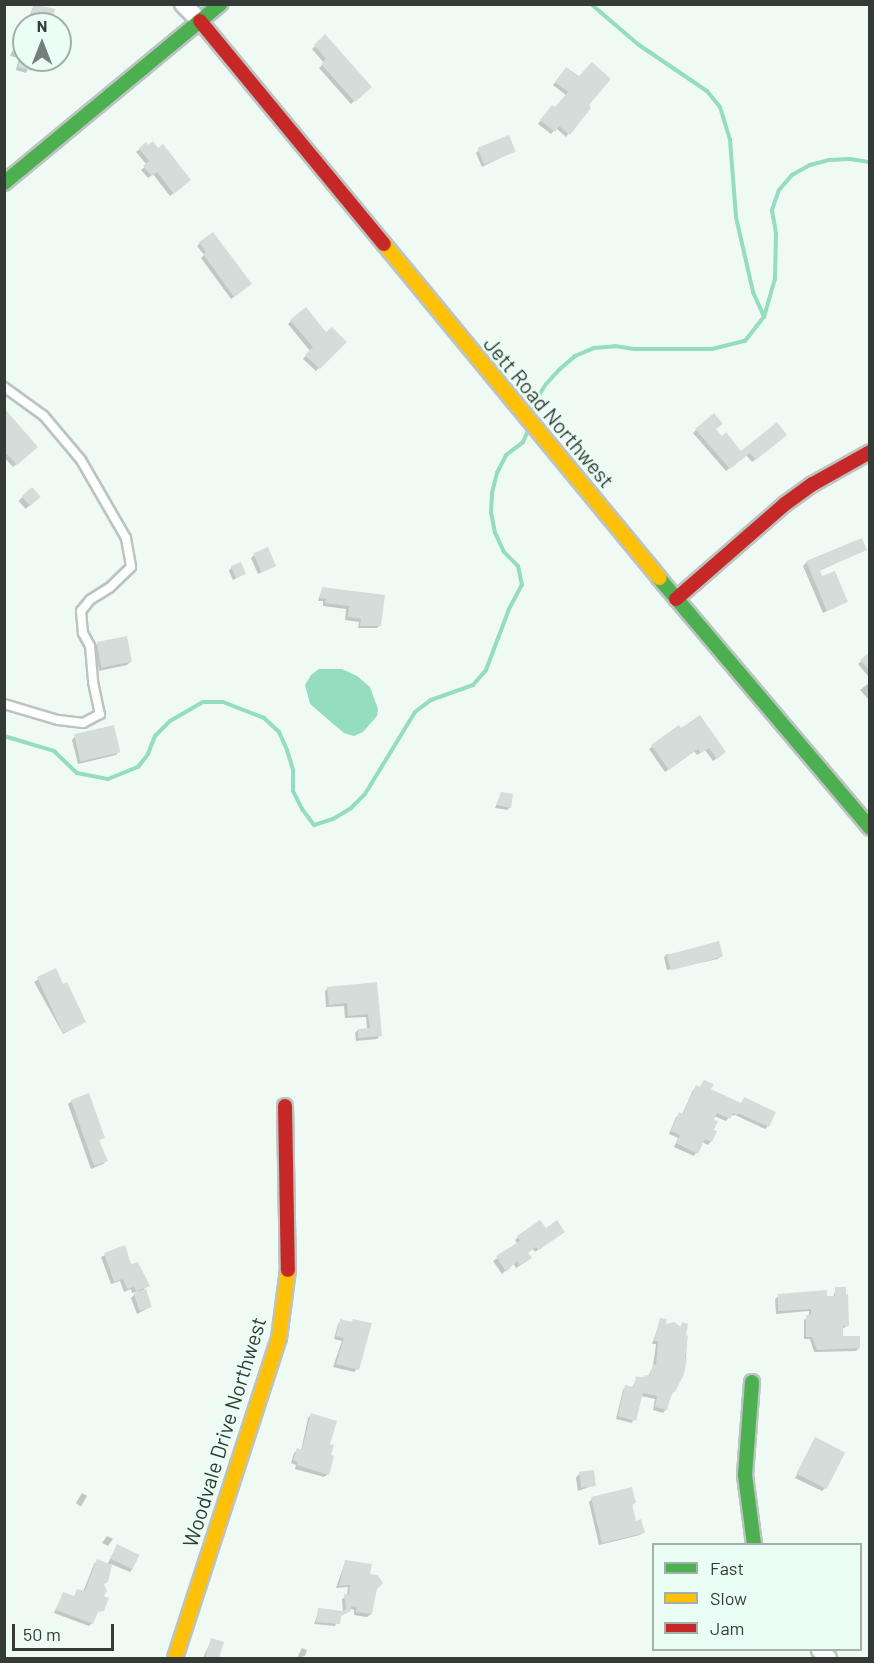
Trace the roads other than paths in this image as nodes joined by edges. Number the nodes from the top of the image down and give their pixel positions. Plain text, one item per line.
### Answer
1 (183, 4) edge
2 (220, 4) edge
3 (200, 21) junction
4 (4, 183) edge
5 (4, 387) edge
6 (870, 452) edge
7 (676, 599) junction
8 (4, 704) edge
9 (870, 828) edge
10 (285, 1106) dead end
11 (752, 1382) dead end
12 (754, 1543) edge
13 (175, 1659) edge

1 - 3 street
2 - 3 street
3 - 4 street
3 - 7 street, Jett Road Northwest
5 - 8 lane
6 - 7 street
7 - 9 street, Jett Road Northwest
10 - 13 street, Woodvale Drive Northwest
11 - 12 street

